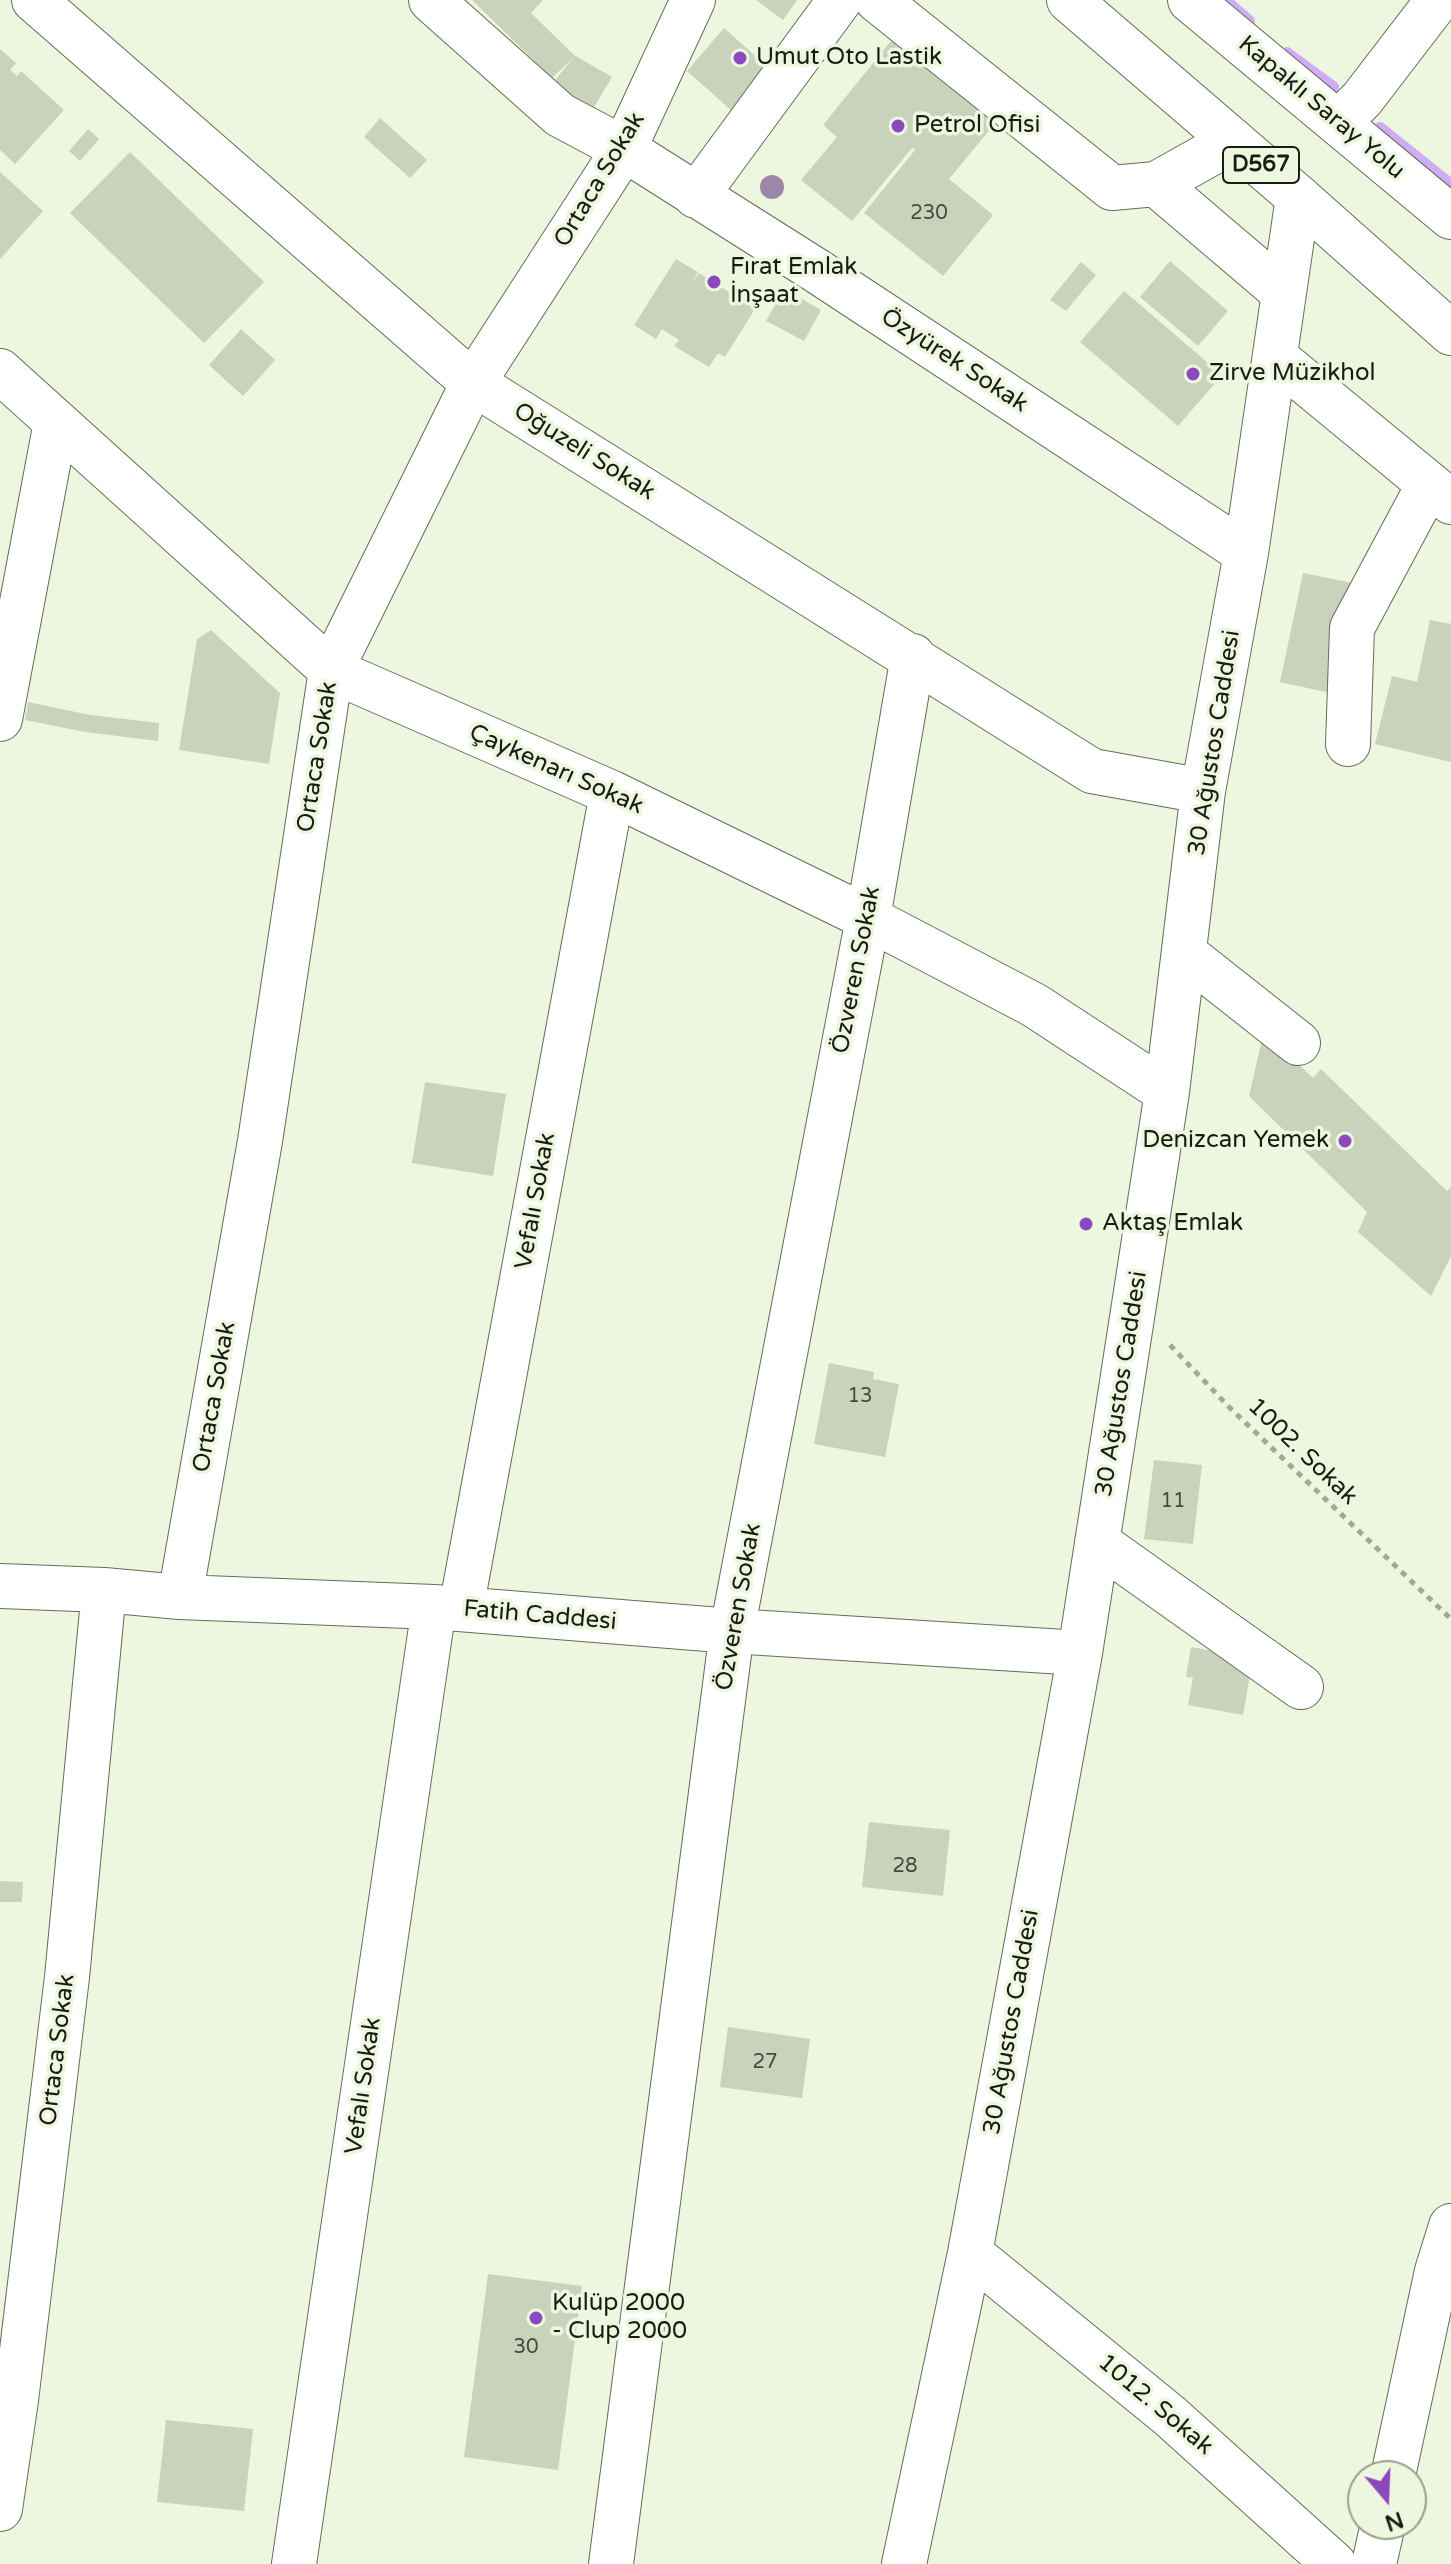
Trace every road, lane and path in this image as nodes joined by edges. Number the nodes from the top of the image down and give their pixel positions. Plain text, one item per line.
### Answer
1 (34, 0) edge
2 (431, 0) edge
3 (693, 0) edge
4 (840, 0) edge
5 (877, 0) edge
6 (1069, 0) edge
7 (1190, 0) edge
8 (1438, 0) edge
9 (1338, 123) junction
10 (1233, 141) junction
11 (624, 149) junction
12 (1156, 184) junction
13 (696, 196) junction
14 (1298, 197) junction
15 (1451, 217) edge
16 (1284, 293) junction
17 (1451, 333) edge
18 (1275, 357) junction
19 (0, 371) edge
20 (473, 383) junction
21 (56, 422) junction
22 (1440, 493) edge
23 (1246, 553) junction
24 (913, 656) junction
25 (331, 670) junction
26 (0, 719) edge
27 (1348, 744) dead end
28 (1203, 791) junction
29 (612, 793) junction
30 (868, 918) junction
31 (1184, 953) junction
32 (1298, 1043) dead end
33 (1167, 1092) junction
34 (1134, 1306) junction
35 (1097, 1542) junction
36 (0, 1586) edge
37 (104, 1590) junction
38 (180, 1597) junction
39 (448, 1608) junction
40 (1451, 1619) edge
41 (732, 1631) junction
42 (1080, 1653) junction
43 (1301, 1687) dead end
44 (1451, 2226) edge
45 (970, 2253) junction
46 (8, 2399) edge
47 (1396, 2460) edge
48 (0, 2509) edge
49 (1379, 2540) edge
50 (294, 2564) edge
51 (611, 2564) edge
52 (904, 2564) edge
53 (1334, 2564) edge
54 (1374, 2564) edge

1 - 20 main road, Oğuzeli Sokak
2 - 11 main road, Özyürek Sokak
3 - 11 main road, Ortaca Sokak
4 - 13 main road
5 - 12 main road
6 - 10 main road, D567
7 - 9 main road, Kapaklı Saray Yolu
8 - 9 main road
9 - 15 main road, Kapaklı Saray Yolu
10 - 12 main road
10 - 14 main road, D567
11 - 13 main road, Özyürek Sokak
11 - 20 main road, Ortaca Sokak
12 - 16 main road
13 - 23 main road, Özyürek Sokak
14 - 16 main road, 30 Ağustos Caddesi
14 - 17 main road, D567
16 - 18 main road, 30 Ağustos Caddesi
18 - 22 main road
18 - 23 main road, 30 Ağustos Caddesi
19 - 21 main road, Çaykenarı Sokak
20 - 24 main road, Oğuzeli Sokak
20 - 25 main road, Ortaca Sokak
21 - 25 main road, Çaykenarı Sokak
21 - 26 main road
22 - 27 main road
23 - 28 main road, 30 Ağustos Caddesi
24 - 28 main road, Oğuzeli Sokak
24 - 30 main road, Özveren Sokak
25 - 29 main road, Çaykenarı Sokak
25 - 38 main road, Ortaca Sokak
28 - 31 main road, 30 Ağustos Caddesi
29 - 30 main road, Çaykenarı Sokak
29 - 39 main road, Vefalı Sokak
30 - 33 main road, Çaykenarı Sokak
30 - 41 main road, Özveren Sokak
31 - 32 main road
31 - 33 main road, 30 Ağustos Caddesi
33 - 34 main road, 30 Ağustos Caddesi
34 - 35 main road, 30 Ağustos Caddesi
34 - 40 path, 1002. Sokak
35 - 42 main road, 30 Ağustos Caddesi
35 - 43 main road
36 - 37 main road, Fatih Caddesi
37 - 38 main road, Fatih Caddesi
37 - 46 main road, Ortaca Sokak
38 - 39 main road, Fatih Caddesi
39 - 41 main road, Fatih Caddesi
39 - 50 main road, Vefalı Sokak
41 - 42 main road, Fatih Caddesi
41 - 51 main road, Özveren Sokak
42 - 45 main road, 30 Ağustos Caddesi
44 - 47 main road
45 - 52 main road, 30 Ağustos Caddesi
45 - 53 main road, 1012. Sokak
46 - 48 main road, Ortaca Sokak
49 - 54 main road

